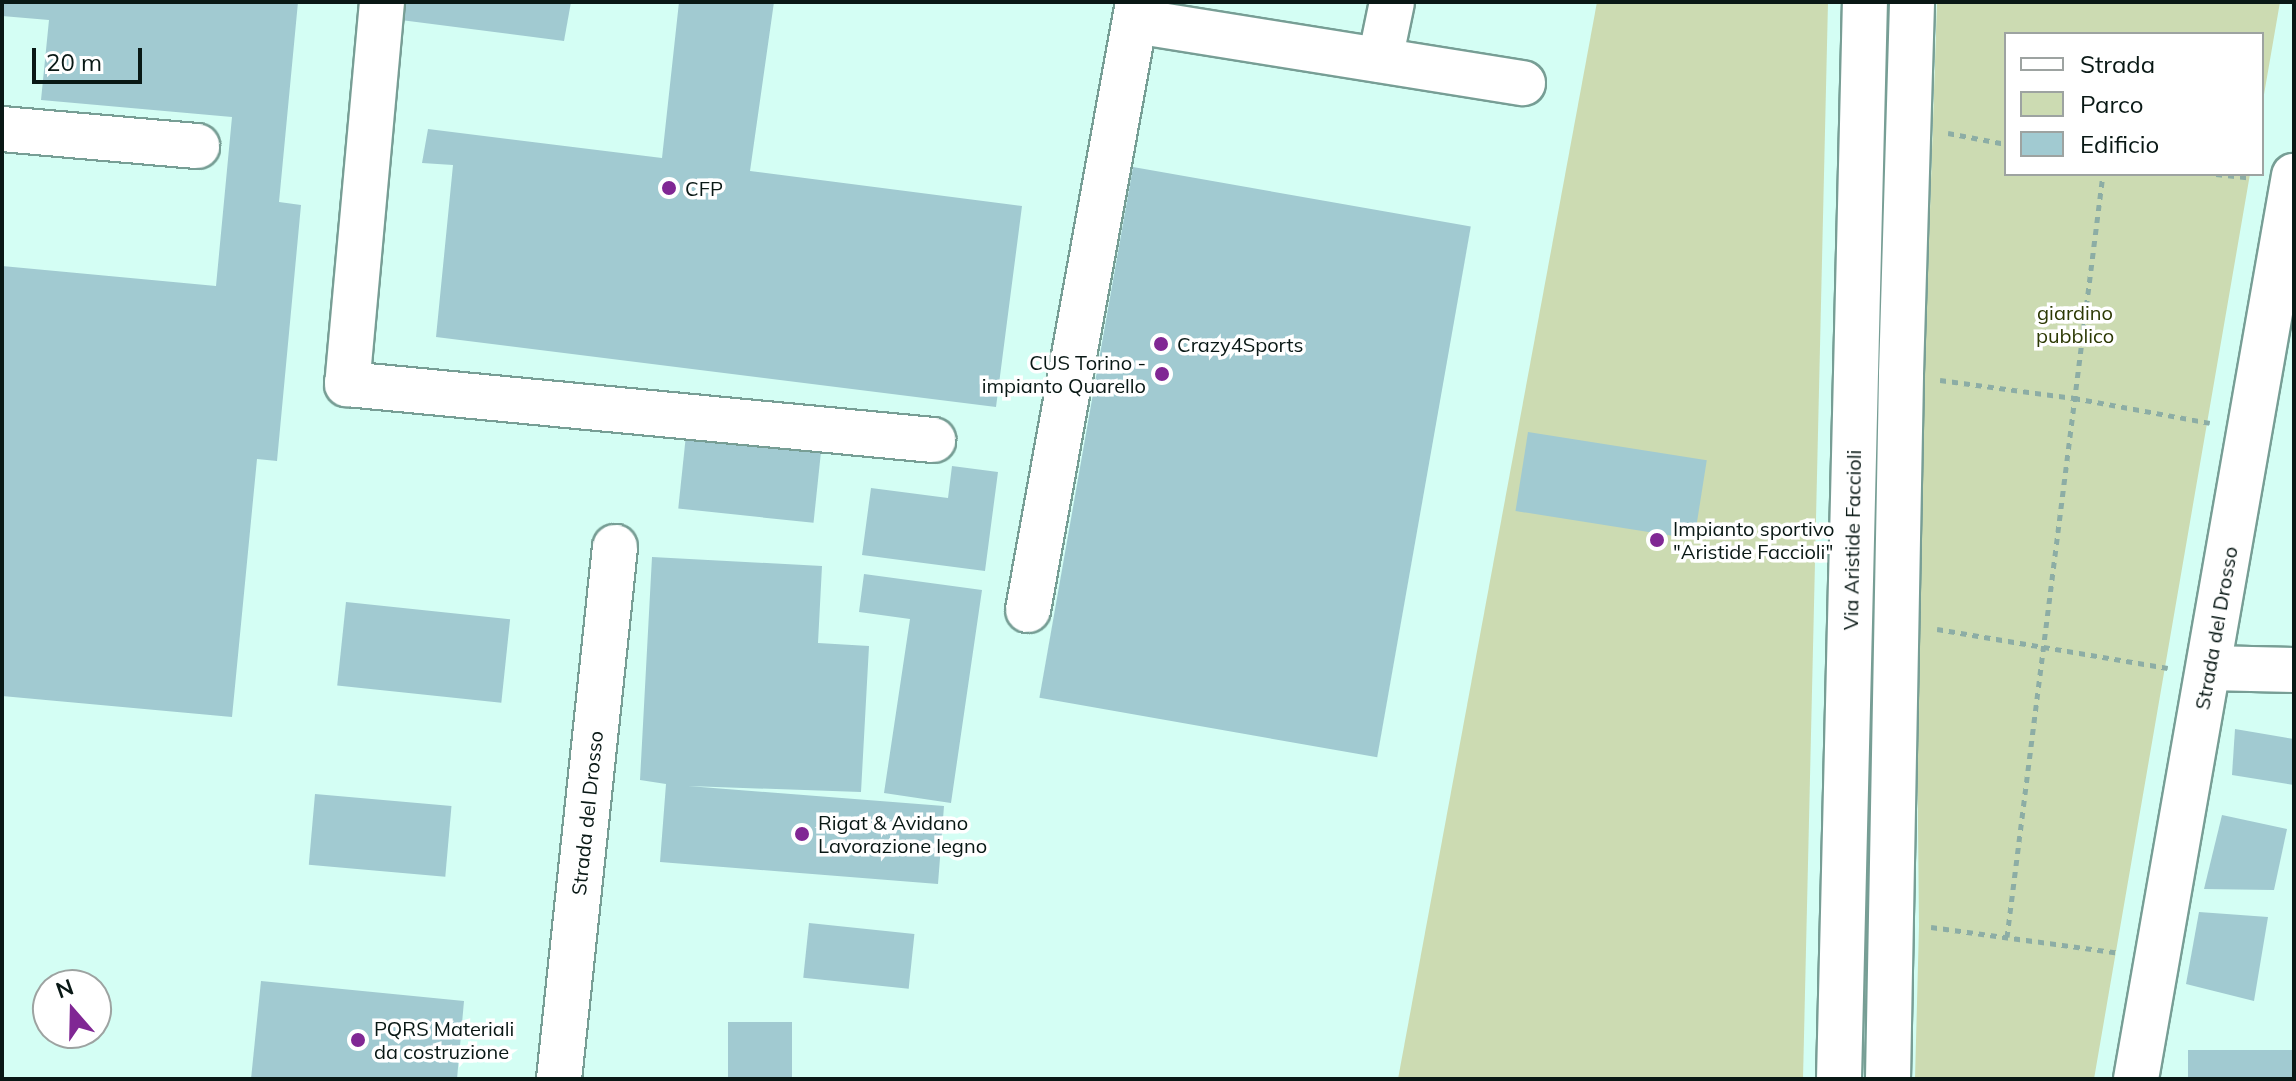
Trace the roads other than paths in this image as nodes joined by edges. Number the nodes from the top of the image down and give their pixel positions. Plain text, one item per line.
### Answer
1 (382, 2) edge
2 (1392, 2) edge
3 (1865, 2) edge
4 (1912, 2) edge
5 (1136, 11) edge
6 (1380, 60) junction
7 (1523, 83) dead end
8 (2, 129) edge
9 (197, 146) dead end
10 (2294, 176) edge
11 (933, 440) dead end
12 (615, 547) dead end
13 (1028, 610) dead end
14 (2209, 668) junction
15 (2294, 670) edge
16 (559, 1079) edge
17 (1839, 1079) edge
18 (1888, 1079) edge
19 (2136, 1079) edge

1 - 11 street
2 - 6 street
3 - 17 street, Via Aristide Faccioli
4 - 18 street
5 - 6 street
5 - 13 street
6 - 7 street
8 - 9 street
10 - 14 street, Strada del Drosso
12 - 16 street, Strada del Drosso
14 - 15 street
14 - 19 street, Strada del Drosso

